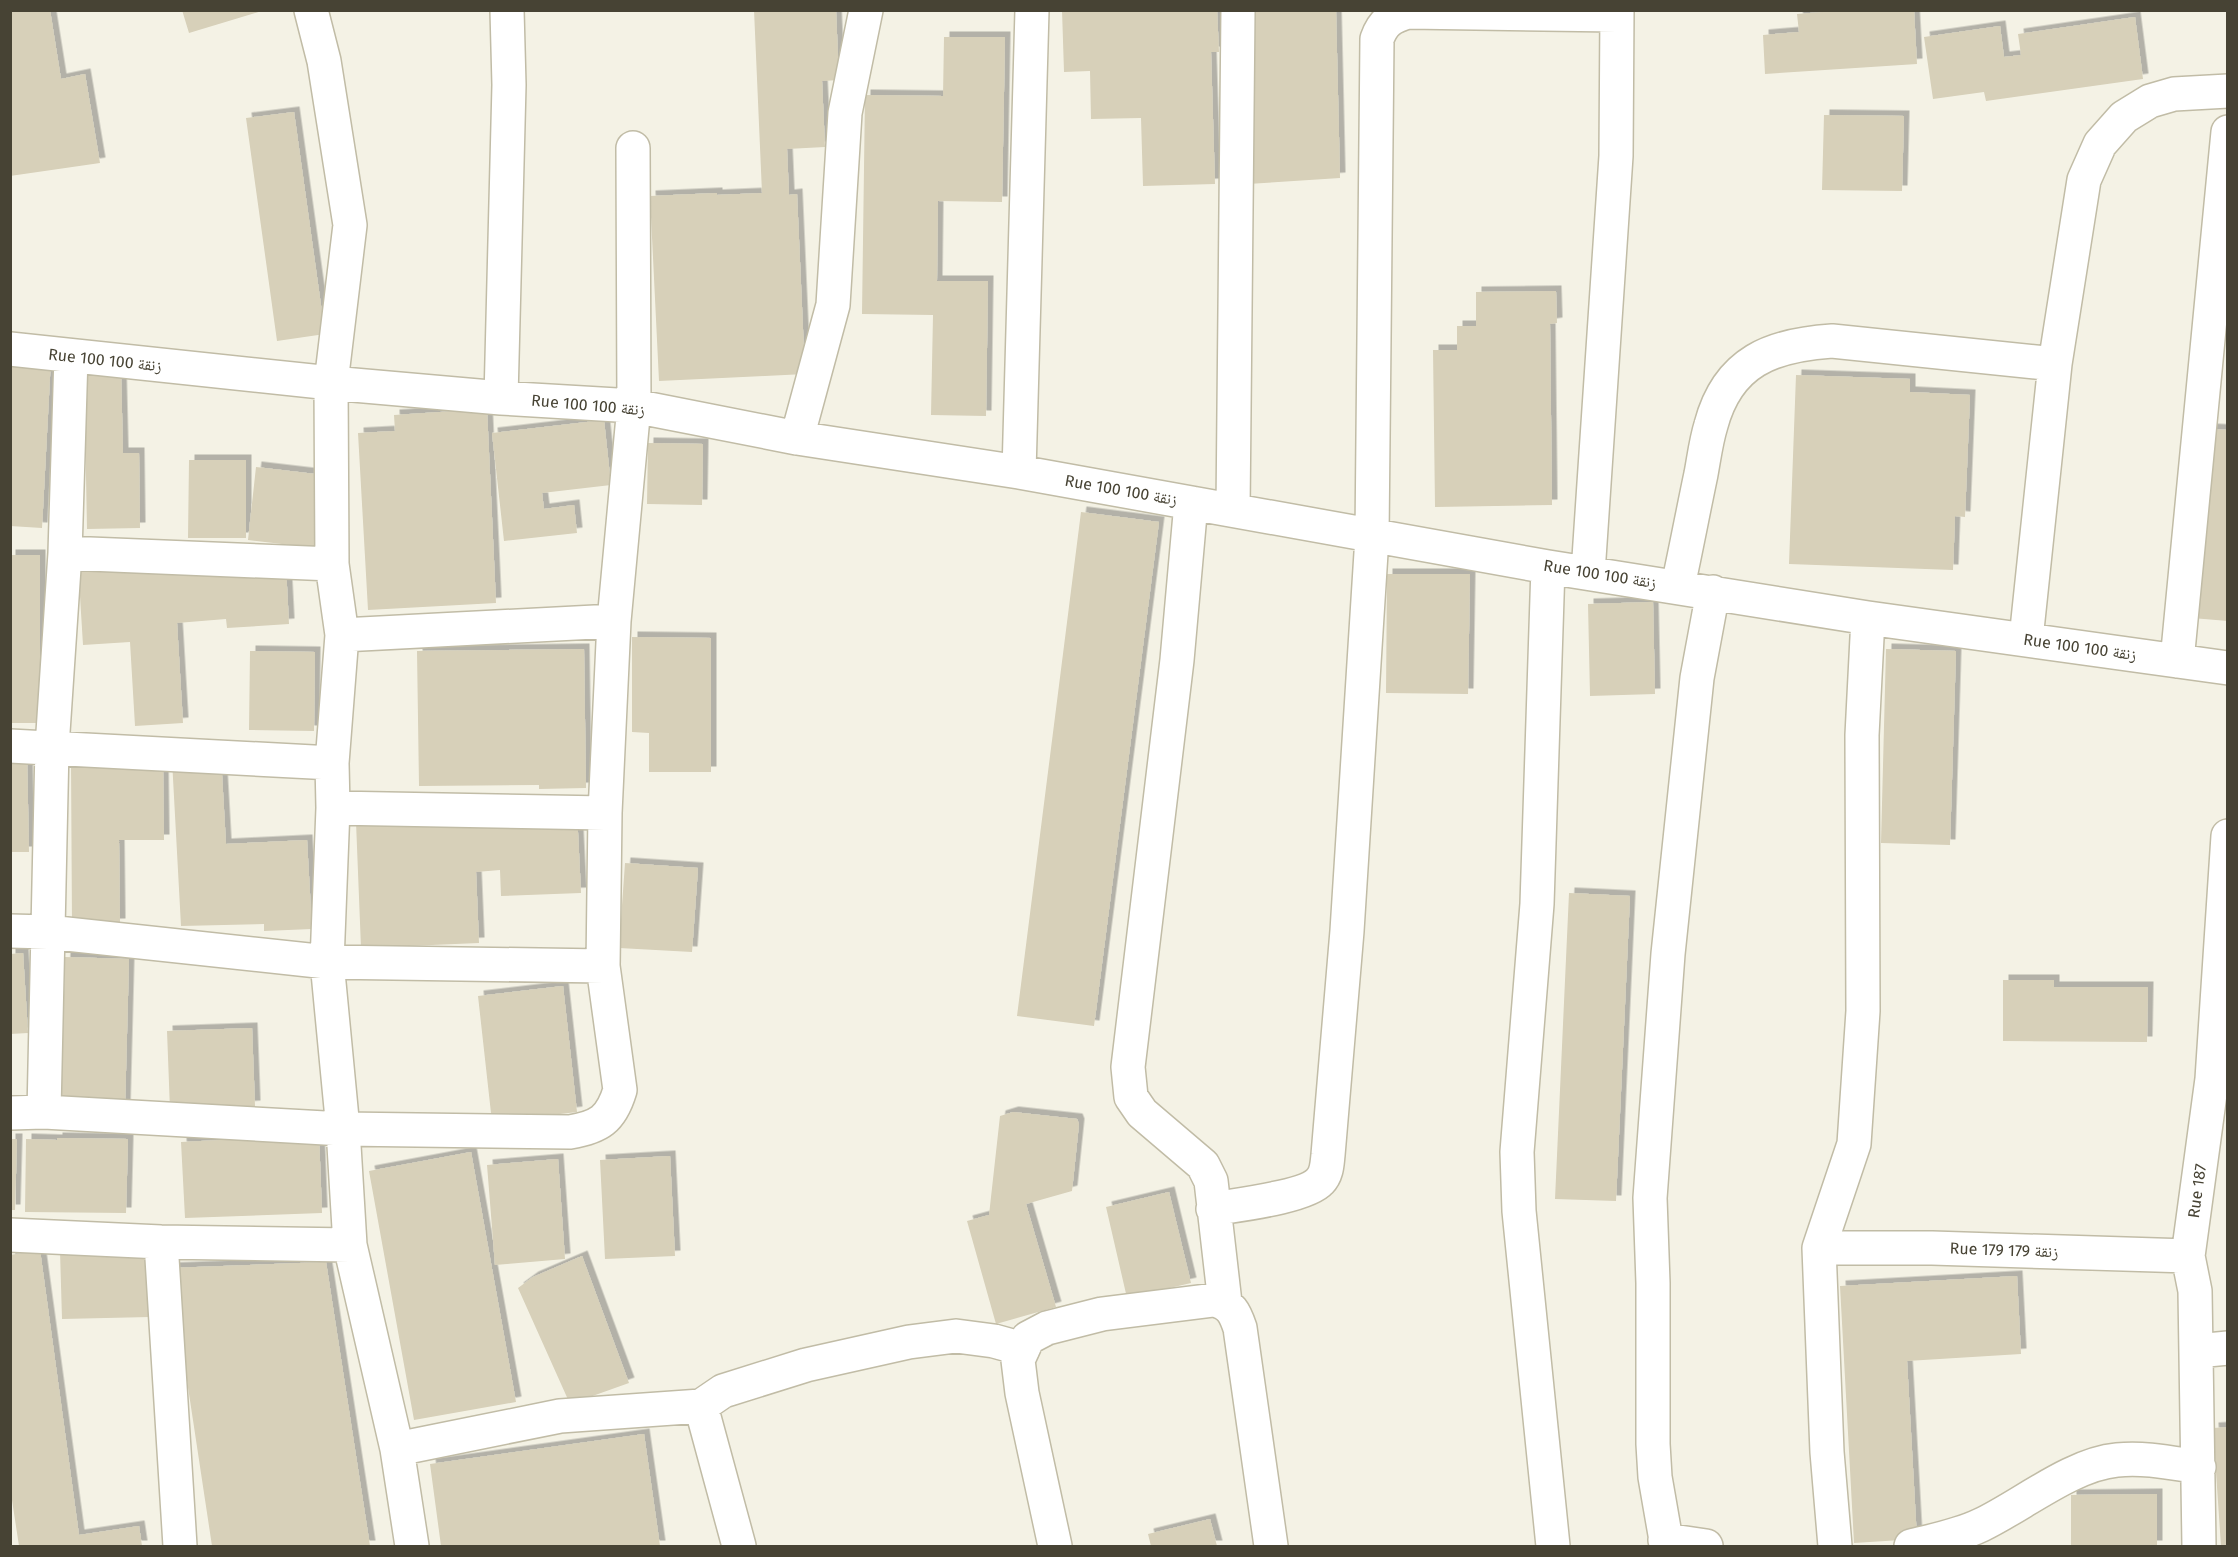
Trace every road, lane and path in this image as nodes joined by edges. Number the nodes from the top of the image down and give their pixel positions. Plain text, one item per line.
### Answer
1 (311, 10) edge
2 (507, 10) edge
3 (866, 10) edge
4 (1032, 10) edge
5 (1238, 10) edge
6 (1617, 13) edge
7 (2228, 91) edge
8 (2228, 132) edge
9 (633, 148) dead end
10 (10, 349) edge
11 (70, 357) junction
12 (2055, 364) junction
13 (331, 383) junction
14 (501, 398) junction
15 (634, 406) junction
16 (798, 438) junction
17 (1019, 472) junction
18 (1191, 503) junction
19 (1233, 510) junction
20 (1372, 537) junction
21 (65, 553) junction
22 (332, 564) junction
23 (1548, 567) junction
24 (1588, 573) junction
25 (1678, 586) junction
26 (1713, 592) junction
27 (1868, 618) junction
28 (614, 621) junction
29 (342, 635) junction
30 (2026, 639) junction
31 (2177, 661) junction
32 (2228, 668) edge
33 (10, 746) edge
34 (52, 747) junction
35 (332, 763) junction
36 (333, 808) junction
37 (605, 813) junction
38 (2228, 836) edge
39 (10, 931) edge
40 (48, 932) junction
41 (327, 962) junction
42 (603, 966) junction
43 (2220, 1080) edge
44 (44, 1112) junction
45 (10, 1113) edge
46 (343, 1129) junction
47 (1213, 1209) junction
48 (10, 1235) edge
49 (161, 1242) junction
50 (350, 1245) junction
51 (1819, 1248) junction
52 (2188, 1256) junction
53 (1225, 1302) junction
54 (1023, 1349) junction
55 (2212, 1350) edge
56 (701, 1406) junction
57 (397, 1449) junction
58 (2199, 1467) junction
59 (1666, 1543) edge
60 (180, 1546) edge
61 (412, 1546) edge
62 (739, 1546) edge
63 (1055, 1546) edge
64 (1271, 1546) edge
65 (1553, 1546) edge
66 (1706, 1546) edge
67 (1835, 1546) edge
68 (1911, 1546) edge
69 (2199, 1546) edge

1 - 13 street
2 - 14 street
3 - 16 street
4 - 17 street
5 - 19 street
6 - 20 street
6 - 24 street
7 - 12 street
8 - 31 street
9 - 15 street
10 - 11 street, Rue 100 زنقة 100
11 - 13 street, Rue 100 زنقة 100
11 - 21 street
12 - 25 street
12 - 30 street
13 - 14 street, Rue 100 زنقة 100
13 - 22 street
14 - 15 street, Rue 100 زنقة 100
15 - 16 street, Rue 100 زنقة 100
15 - 28 street
16 - 17 street, Rue 100 زنقة 100
17 - 18 street, Rue 100 زنقة 100
18 - 19 street, Rue 100 زنقة 100
18 - 47 street
19 - 20 street, Rue 100 زنقة 100
20 - 23 street, Rue 100 زنقة 100
20 - 47 street
21 - 22 street
21 - 34 street
22 - 29 street
23 - 24 street, Rue 100 زنقة 100
23 - 65 street
24 - 25 street, Rue 100 زنقة 100
25 - 26 street, Rue 100 زنقة 100
26 - 27 street, Rue 100 زنقة 100
26 - 59 street
27 - 30 street, Rue 100 زنقة 100
27 - 51 street
28 - 29 street
28 - 37 street
29 - 35 street
30 - 31 street, Rue 100 زنقة 100
31 - 32 street, Rue 100 زنقة 100
33 - 34 street
34 - 35 street
34 - 40 street
35 - 36 street
36 - 37 street
36 - 41 street
37 - 42 street
38 - 43 street, Rue 187
39 - 40 street
40 - 41 street
40 - 44 street
41 - 42 street
41 - 46 street
42 - 46 street
43 - 52 street, Rue 187
44 - 45 street
44 - 46 street
46 - 50 street
47 - 53 street
48 - 49 street
49 - 50 street
49 - 60 street
50 - 57 street
51 - 52 street, Rue 179 زنقة 179
51 - 67 street
52 - 55 street, Rue 187
53 - 54 street
53 - 64 street
54 - 56 street
54 - 63 street
55 - 58 street, Rue 187
56 - 57 street
56 - 62 street
57 - 61 street
58 - 68 street
58 - 69 street, Rue 187
59 - 66 street

